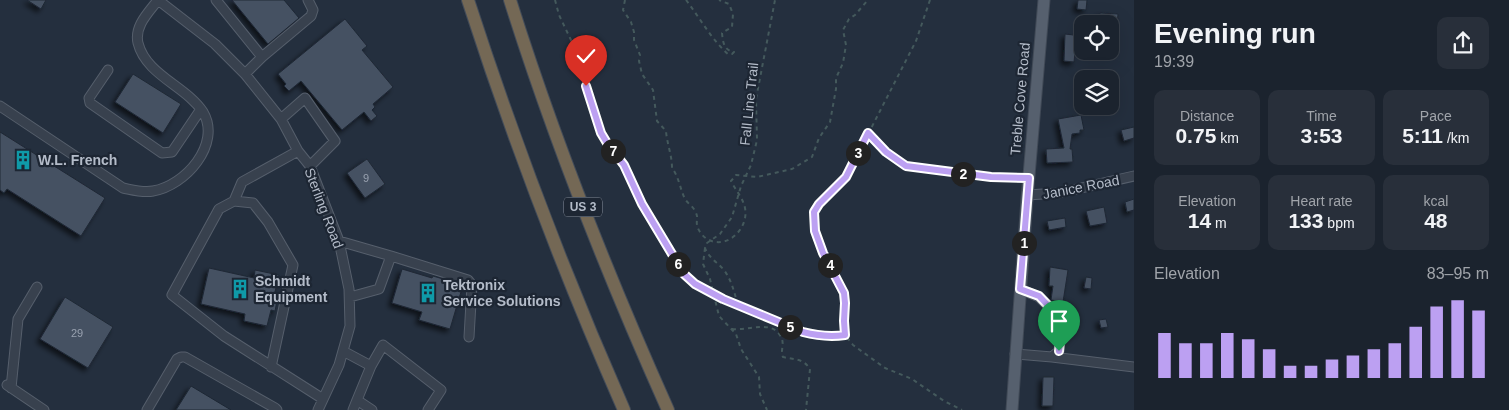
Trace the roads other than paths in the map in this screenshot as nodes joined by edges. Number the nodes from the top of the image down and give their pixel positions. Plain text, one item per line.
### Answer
1 (158, 0) edge
2 (216, 0) edge
3 (308, 0) edge
4 (468, 0) edge
5 (510, 0) edge
6 (1044, 0) edge
7 (262, 57) junction
8 (108, 70) dead end
9 (245, 74) junction
10 (0, 106) edge
11 (201, 109) junction
12 (281, 119) junction
13 (298, 151) junction
14 (310, 166) junction
15 (1134, 176) edge
16 (1027, 195) junction
17 (234, 201) junction
18 (339, 241) junction
19 (391, 256) junction
20 (37, 287) dead end
21 (1020, 289) junction
22 (350, 297) junction
23 (469, 336) dead end
24 (343, 351) junction
25 (1015, 354) junction
26 (1052, 357) junction
27 (371, 366) junction
28 (271, 367) junction
29 (1134, 367) edge
30 (323, 399) junction
31 (357, 400) junction
32 (33, 407) edge
33 (44, 410) edge
34 (147, 410) edge
35 (276, 410) edge
36 (318, 410) edge
37 (352, 410) edge
38 (372, 410) edge
39 (428, 410) edge
40 (624, 410) edge
41 (668, 410) edge
42 (1012, 410) edge

1 - 9 street, Sterling Road
1 - 11 street
2 - 7 street
3 - 7 street
4 - 40 highway, US 3
5 - 41 highway, US 3
6 - 16 main road, Treble Cove Road
7 - 9 street
8 - 11 street
9 - 12 street, Sterling Road
10 - 11 street
12 - 13 street, Sterling Road
12 - 14 street
13 - 14 street, Sterling Road
13 - 17 street
14 - 18 street, Sterling Road
15 - 16 street, Janice Road
16 - 21 main road, Treble Cove Road
17 - 28 street
17 - 28 street
18 - 19 street
18 - 22 street, Sterling Road
19 - 22 street
19 - 23 street
20 - 32 street
21 - 25 main road, Treble Cove Road
21 - 26 street
22 - 24 street, Sterling Road
24 - 27 street
24 - 30 street, Sterling Road
25 - 26 street
25 - 42 main road, Treble Cove Road
26 - 29 street
27 - 31 street
27 - 39 street
28 - 30 street
30 - 36 street, Sterling Road
31 - 37 street
31 - 38 street
32 - 33 street
34 - 35 street

